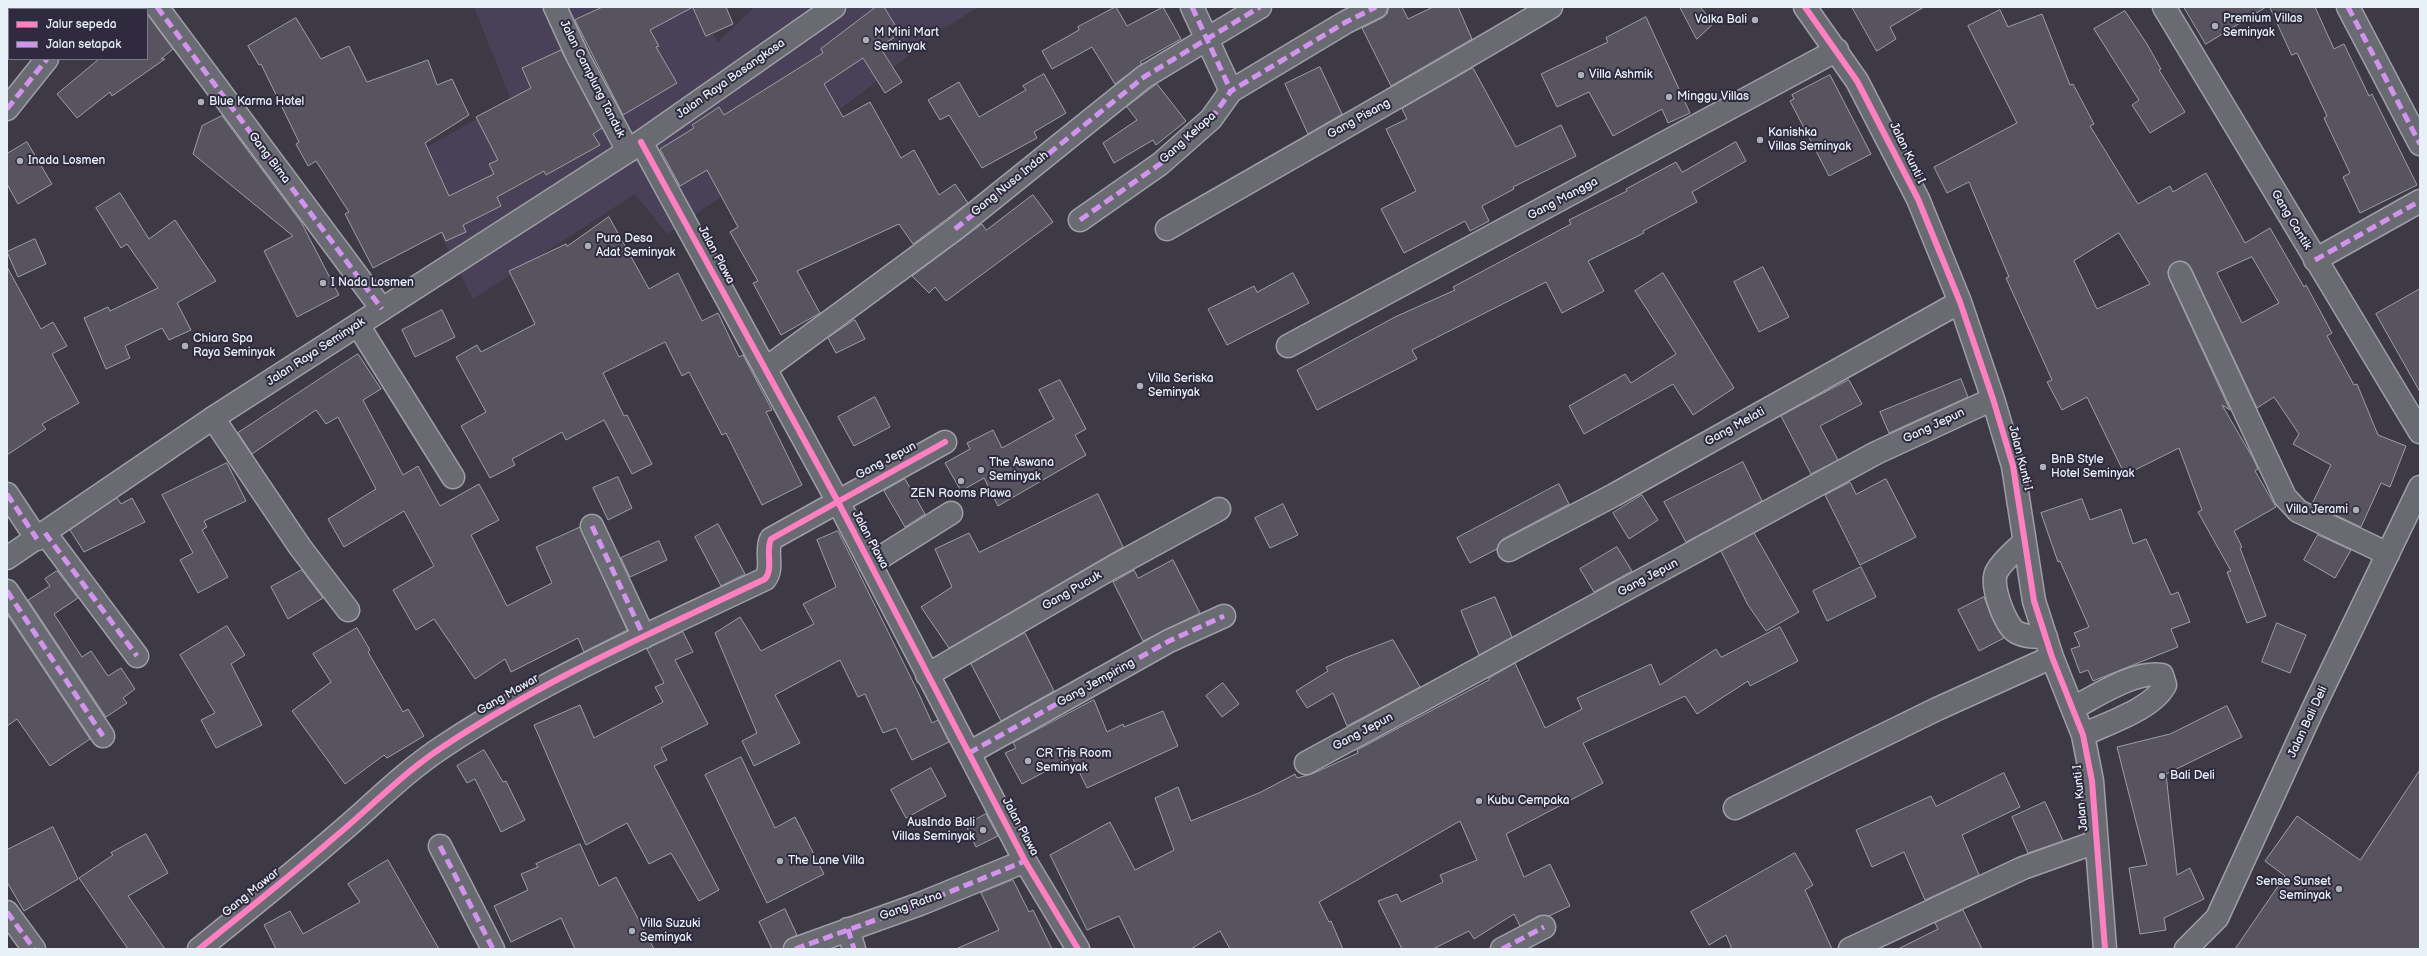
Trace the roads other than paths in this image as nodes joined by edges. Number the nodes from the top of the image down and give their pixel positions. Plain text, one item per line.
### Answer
1 (157, 7) edge
2 (555, 7) edge
3 (834, 7) edge
4 (1192, 7) edge
5 (1260, 7) edge
6 (1376, 7) edge
7 (1550, 7) edge
8 (1805, 7) edge
9 (2164, 7) edge
10 (2348, 7) edge
11 (1206, 38) junction
12 (1837, 50) junction
13 (46, 60) edge
14 (1231, 91) junction
15 (7, 109) edge
16 (2420, 144) edge
17 (635, 147) junction
18 (2420, 201) edge
19 (1080, 220) dead end
20 (1167, 229) dead end
21 (2315, 260) junction
22 (2180, 273) dead end
23 (1960, 302) junction
24 (382, 309) junction
25 (358, 325) junction
26 (1288, 346) dead end
27 (765, 369) junction
28 (1993, 399) junction
29 (214, 418) junction
30 (2420, 432) edge
31 (945, 442) dead end
32 (453, 476) dead end
33 (2420, 487) edge
34 (7, 494) edge
35 (837, 500) junction
36 (1219, 509) dead end
37 (951, 513) dead end
38 (592, 526) dead end
39 (41, 536) junction
40 (2024, 542) junction
41 (1509, 550) dead end
42 (2388, 554) junction
43 (7, 558) edge
44 (870, 564) junction
45 (7, 591) edge
46 (348, 610) dead end
47 (1224, 616) dead end
48 (644, 637) junction
49 (2049, 647) junction
50 (137, 656) dead end
51 (927, 675) junction
52 (2073, 708) junction
53 (2083, 735) junction
54 (103, 736) dead end
55 (969, 753) junction
56 (1306, 763) dead end
57 (1735, 808) dead end
58 (2096, 842) junction
59 (440, 846) dead end
60 (1025, 861) junction
61 (7, 912) edge
62 (1544, 927) dead end
63 (851, 939) edge
64 (34, 949) edge
65 (199, 949) edge
66 (493, 949) edge
67 (795, 949) edge
68 (1078, 949) edge
69 (1502, 949) edge
70 (1850, 949) edge
71 (2105, 949) edge
72 (2186, 949) edge

1 - 24 street, Gang Bima
2 - 17 street, Jalan Camplung Tanduk
3 - 17 street, Jalan Raya Basangkasa
4 - 11 street
5 - 11 street, Gang Nusa Indah
6 - 14 street, Gang Kelapa
7 - 20 street, Gang Pisang
8 - 12 street, Jalan Kunti I
9 - 21 street, Gang Cantik
10 - 16 street
11 - 14 street
11 - 27 street, Gang Nusa Indah
12 - 23 street, Jalan Kunti I
12 - 26 street, Gang Mangga
13 - 15 street
14 - 19 street, Gang Kelapa
17 - 24 street, Jalan Raya Seminyak
17 - 27 street, Jalan Plawa
18 - 21 street
21 - 30 street, Gang Cantik
22 - 42 street
23 - 28 street, Jalan Kunti I
23 - 41 street, Gang Melati
24 - 25 street, Jalan Raya Seminyak
25 - 29 street, Jalan Raya Seminyak
25 - 32 street
27 - 35 street, Jalan Plawa
28 - 40 street, Jalan Kunti I
28 - 56 street, Gang Jepun
29 - 39 street, Jalan Raya Seminyak
29 - 46 street
31 - 35 street, Gang Jepun
33 - 42 street, Jalan Bali Deli
34 - 39 street
35 - 44 street, Jalan Plawa
35 - 48 street, Gang Mawar
36 - 51 street, Gang Pucuk
37 - 44 street
38 - 48 street
39 - 43 street, Jalan Raya Seminyak
39 - 50 street
40 - 49 street, Jalan Kunti I
40 - 49 street
42 - 72 street, Jalan Bali Deli
44 - 51 street, Jalan Plawa
45 - 54 street
47 - 55 street, Gang Jempiring
48 - 65 street, Gang Mawar
49 - 52 street, Jalan Kunti I
49 - 57 street
51 - 55 street, Jalan Plawa
52 - 53 street, Jalan Kunti I
52 - 53 street
53 - 58 street, Jalan Kunti I
55 - 60 street, Jalan Plawa
58 - 70 street
58 - 71 street, Jalan Kunti I
59 - 66 street
60 - 63 street, Gang Ratna
60 - 68 street, Jalan Plawa
61 - 64 street
62 - 69 street
63 - 67 street, Gang Ratna

